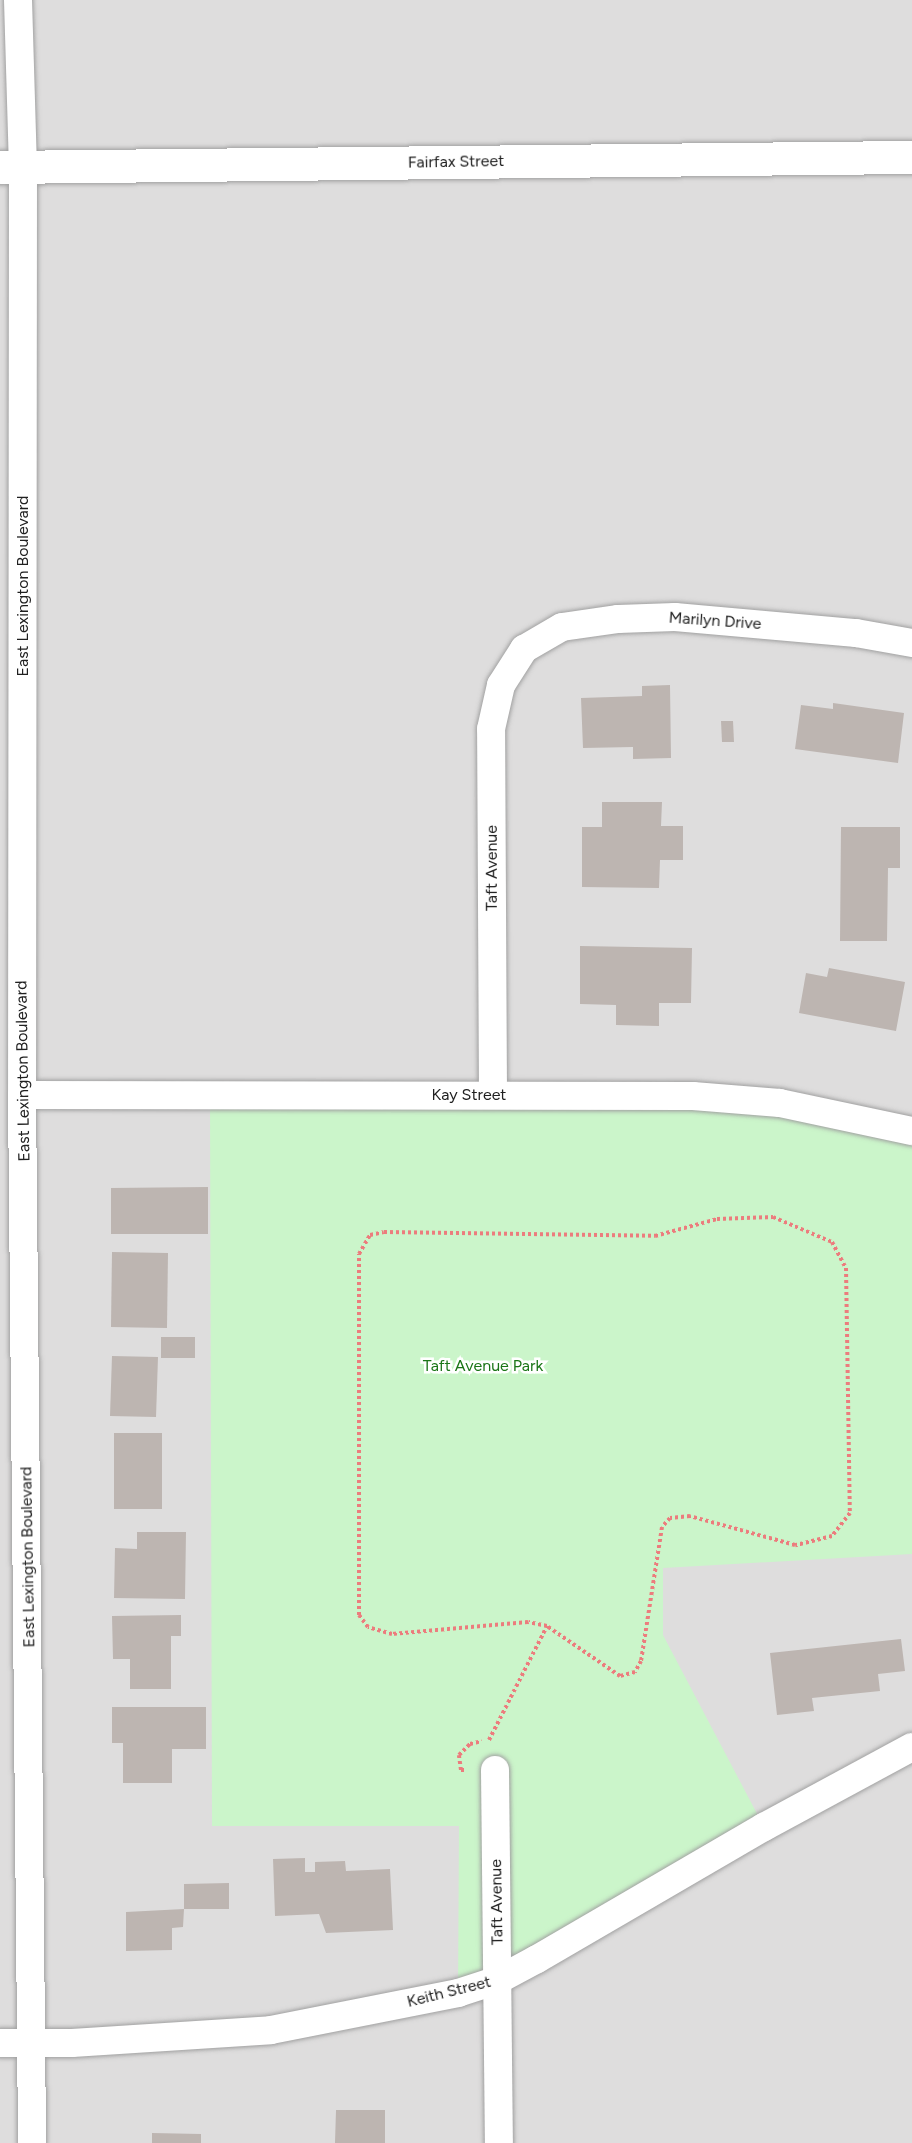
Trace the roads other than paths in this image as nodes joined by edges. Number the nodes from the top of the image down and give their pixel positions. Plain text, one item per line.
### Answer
1 (18, 0) edge
2 (912, 157) edge
3 (12, 167) edge
4 (912, 643) edge
5 (524, 649) joint
6 (22, 1095) junction
7 (493, 1095) junction
8 (912, 1131) edge
9 (912, 1747) edge
10 (495, 1770) road end
11 (498, 1980) junction
12 (0, 2043) edge
13 (31, 2044) junction
14 (32, 2143) edge
15 (499, 2143) edge

1 - 3 street, East Lexington Boulevard
2 - 3 street, Fairfax Street
3 - 6 street, East Lexington Boulevard
4 - 5 street, Marilyn Drive
5 - 7 street, Taft Avenue
6 - 7 street, Kay Street
6 - 13 street, East Lexington Boulevard
7 - 8 street, Kay Street
9 - 11 street, Keith Street
10 - 11 street, Taft Avenue
11 - 13 street, Keith Street
11 - 15 street, Taft Avenue
12 - 13 street, Keith Street
13 - 14 street, East Lexington Boulevard

